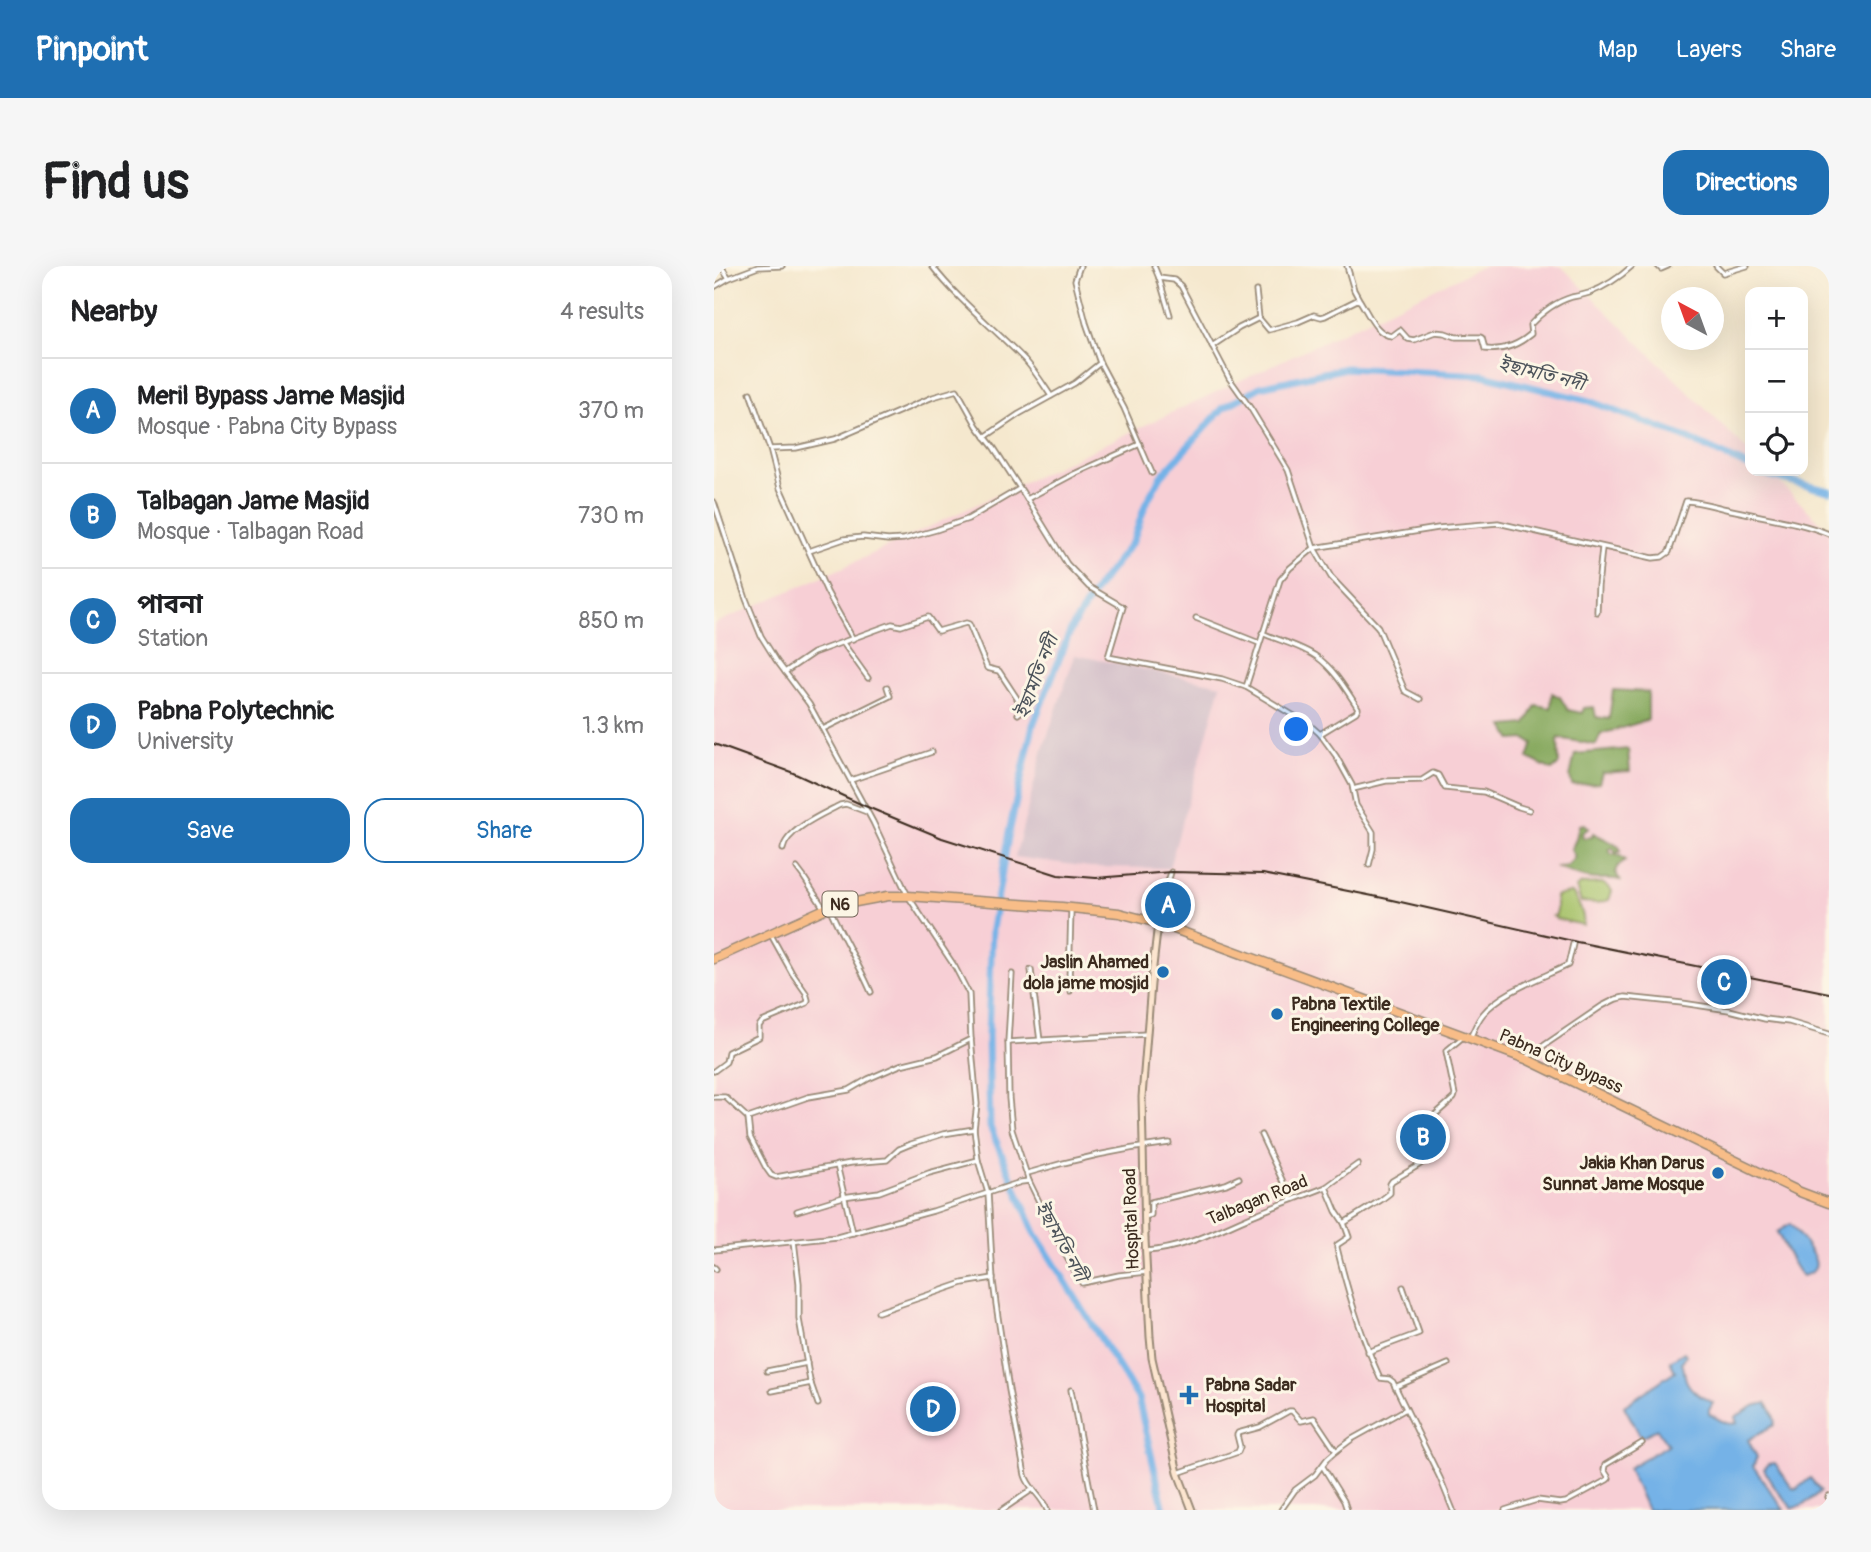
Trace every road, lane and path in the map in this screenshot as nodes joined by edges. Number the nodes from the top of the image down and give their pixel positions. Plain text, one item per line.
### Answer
1 (721, 266) edge
2 (782, 266) edge
3 (932, 266) edge
4 (1080, 266) edge
5 (1154, 266) edge
6 (1347, 266) edge
7 (1632, 266) edge
8 (1658, 266) edge
9 (1668, 266) edge
10 (1716, 266) edge
11 (1746, 266) edge
12 (729, 278) junction
13 (1159, 278) junction
14 (714, 287) edge
15 (1256, 291) dead end
16 (1360, 301) junction
17 (1170, 315) dead end
18 (1259, 318) junction
19 (1212, 346) junction
20 (1100, 363) junction
21 (750, 393) dead end
22 (1051, 396) junction
23 (985, 437) junction
24 (1140, 444) junction
25 (770, 449) junction
26 (1152, 473) dead end
27 (1020, 489) junction
28 (1027, 499) junction
29 (714, 502) edge
30 (1829, 534) edge
31 (1602, 547) junction
32 (1314, 548) junction
33 (809, 551) junction
34 (1597, 612) dead end
35 (1196, 618) dead end
36 (1262, 633) junction
37 (853, 639) junction
38 (843, 643) junction
39 (1259, 643) junction
40 (785, 672) junction
41 (868, 678) dead end
42 (887, 687) dead end
43 (1246, 687) junction
44 (1420, 699) dead end
45 (1018, 714) dead end
46 (823, 729) junction
47 (1320, 734) junction
48 (932, 752) dead end
49 (851, 780) junction
50 (1353, 789) junction
51 (1529, 810) dead end
52 (869, 813) junction
53 (783, 849) dead end
54 (1369, 865) dead end
55 (797, 868) dead end
56 (1171, 872) dead end
57 (908, 896) junction
58 (826, 908) junction
59 (1071, 908) junction
60 (1158, 923) junction
61 (770, 933) junction
62 (1573, 944) dead end
63 (714, 959) edge
64 (1031, 970) dead end
65 (1012, 974) dead end
66 (1070, 991) dead end
67 (871, 992) dead end
68 (1147, 1034) junction
69 (1829, 1034) edge
70 (1467, 1037) junction
71 (971, 1039) junction
72 (1040, 1041) junction
73 (1008, 1042) junction
74 (1526, 1059) junction
75 (714, 1071) edge
76 (714, 1097) edge
77 (747, 1118) junction
78 (974, 1129) junction
79 (1261, 1135) dead end
80 (1169, 1143) dead end
81 (1143, 1146) junction
82 (978, 1160) junction
83 (1358, 1164) dead end
84 (837, 1165) junction
85 (1028, 1173) junction
86 (1239, 1178) dead end
87 (1029, 1181) junction
88 (1326, 1187) junction
89 (988, 1193) junction
90 (843, 1197) junction
91 (1291, 1199) junction
92 (1829, 1203) edge
93 (797, 1211) dead end
94 (1144, 1217) junction
95 (1344, 1223) junction
96 (853, 1233) junction
97 (794, 1241) junction
98 (714, 1250) edge
99 (1146, 1251) junction
100 (1147, 1272) junction
101 (993, 1278) junction
102 (1403, 1287) dead end
103 (878, 1312) dead end
104 (1368, 1352) junction
105 (807, 1363) junction
106 (1448, 1364) dead end
107 (766, 1371) dead end
108 (811, 1384) junction
109 (1395, 1387) junction
110 (1071, 1390) dead end
111 (772, 1391) dead end
112 (818, 1404) dead end
113 (1406, 1409) junction
114 (1642, 1443) dead end
115 (1336, 1451) junction
116 (1322, 1467) junction
117 (1178, 1473) junction
118 (1033, 1489) junction
119 (1002, 1510) edge
120 (1047, 1510) edge
121 (1094, 1510) edge
122 (1192, 1510) edge
123 (1280, 1510) edge
124 (1347, 1510) edge
125 (1453, 1510) edge
126 (1505, 1510) edge

1 - 12 street
2 - 12 street
3 - 22 street
4 - 20 street
5 - 13 street
6 - 16 street
7 - 16 street
8 - 9 street
10 - 11 street
12 - 14 street
13 - 17 street
13 - 19 street
15 - 18 street
16 - 18 street
18 - 19 street
19 - 32 street
20 - 22 street
20 - 24 street
21 - 25 street
22 - 23 street
23 - 25 street
23 - 27 street
24 - 26 street
24 - 28 street
25 - 33 street
27 - 28 street
27 - 33 street
28 - 43 street
29 - 40 street
30 - 31 street
31 - 32 street
31 - 34 street
32 - 36 street
32 - 44 street
33 - 37 street
35 - 39 street
36 - 39 street
36 - 47 street
37 - 38 street
37 - 45 street
38 - 40 street
38 - 41 street
39 - 43 street
40 - 46 street
42 - 46 street
43 - 47 street
46 - 49 street
47 - 50 street
48 - 49 street
49 - 52 street
50 - 51 street
50 - 54 street
52 - 53 street
52 - 57 street
55 - 58 street
56 - 60 street
57 - 58 highway, N6
57 - 59 highway, Pabna City Bypass / N6
57 - 71 street
58 - 61 highway, N6
58 - 67 street
59 - 60 highway, Pabna City Bypass / N6
59 - 66 street
60 - 68 main road, Hospital Road
60 - 70 highway, Pabna City Bypass / N6
61 - 63 highway, N6
61 - 75 street
62 - 70 street
64 - 72 street
65 - 73 street
68 - 72 street
68 - 81 main road, Hospital Road
69 - 74 street
70 - 74 highway, Pabna City Bypass / N6
70 - 95 street
71 - 77 street
71 - 78 street
72 - 73 street
73 - 85 street
74 - 92 highway, Pabna City Bypass / N6
76 - 77 street
77 - 84 street
78 - 82 street
78 - 84 street
79 - 91 street
80 - 81 street
81 - 85 street
81 - 94 main road, Hospital Road
82 - 89 street
82 - 90 street
83 - 88 street
84 - 90 street
85 - 87 street
86 - 94 street
87 - 89 street
87 - 100 street
88 - 91 street, Talbagan Road
88 - 95 street, Talbagan Road
89 - 96 street
89 - 101 street
90 - 93 street
90 - 96 street
91 - 99 street, Talbagan Road
94 - 99 main road, Hospital Road
95 - 104 street
96 - 97 street
97 - 98 street
97 - 105 street
99 - 100 main road, Hospital Road
100 - 117 main road, Hospital Road
101 - 103 street
101 - 118 street
102 - 104 street
104 - 109 street
105 - 107 street
105 - 108 street
106 - 109 street
108 - 111 street
108 - 112 street
109 - 113 street
110 - 121 street
113 - 115 street
113 - 125 street
114 - 126 street
115 - 116 street
115 - 117 street
116 - 123 street
116 - 124 street
117 - 122 main road, Hospital Road
118 - 119 street
118 - 120 street

